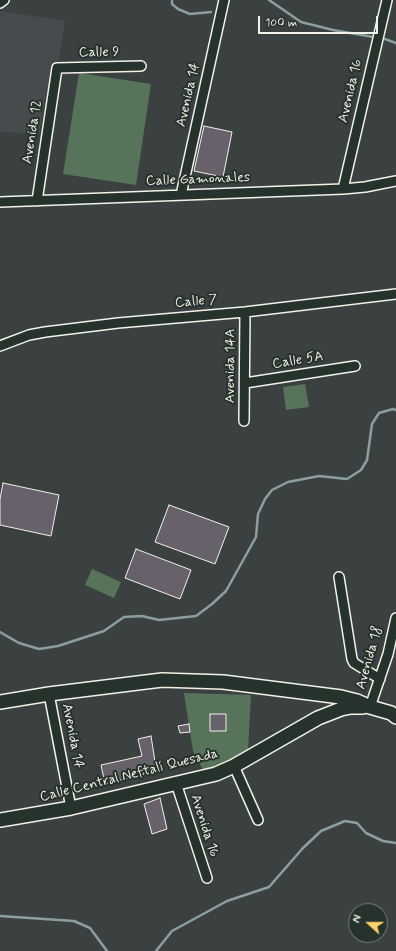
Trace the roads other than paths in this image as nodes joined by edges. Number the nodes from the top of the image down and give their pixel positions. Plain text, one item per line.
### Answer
1 (4, 0) edge
2 (224, 0) edge
3 (388, 0) edge
4 (0, 2) edge
5 (141, 66) dead end
6 (57, 68) joint
7 (396, 181) edge
8 (343, 189) junction
9 (181, 195) junction
10 (37, 201) junction
11 (0, 202) edge
12 (396, 294) edge
13 (245, 312) junction
14 (0, 346) edge
15 (355, 366) dead end
16 (245, 383) junction
17 (244, 421) dead end
18 (339, 577) dead end
19 (396, 618) edge
20 (380, 679) junction
21 (49, 694) junction
22 (314, 694) junction
23 (0, 702) edge
24 (370, 707) junction
25 (394, 714) edge
26 (318, 718) junction
27 (234, 766) junction
28 (176, 783) junction
29 (71, 808) junction
30 (0, 820) edge
31 (258, 820) dead end
32 (207, 878) dead end

1 - 4 street
2 - 9 street, Avenida 14
3 - 8 street, Avenida 16
5 - 6 street, Calle 9
6 - 10 street, Avenida 12
7 - 8 street, Calle Gamonales
8 - 9 street, Calle Gamonales
9 - 10 street, Calle Gamonales
10 - 11 street, Calle Gamonales
12 - 13 street, Calle 7
13 - 14 street, Calle 7
13 - 16 street, Avenida 14A
15 - 16 street, Calle 5A
16 - 17 street, Avenida 14A
18 - 20 street
19 - 20 street, Avenida 18
20 - 24 street, Avenida 18
21 - 22 main road
21 - 23 main road
21 - 29 street, Avenida 14
22 - 24 main road
22 - 26 main road
24 - 25 main road
24 - 26 main road, Calle Central Neftalí Quesada
26 - 27 main road, Calle Central Neftalí Quesada
27 - 28 main road, Calle Central Neftalí Quesada
27 - 31 street
28 - 29 main road, Calle Central Neftalí Quesada
28 - 32 street, Avenida 16
29 - 30 main road, Calle Central Neftalí Quesada

